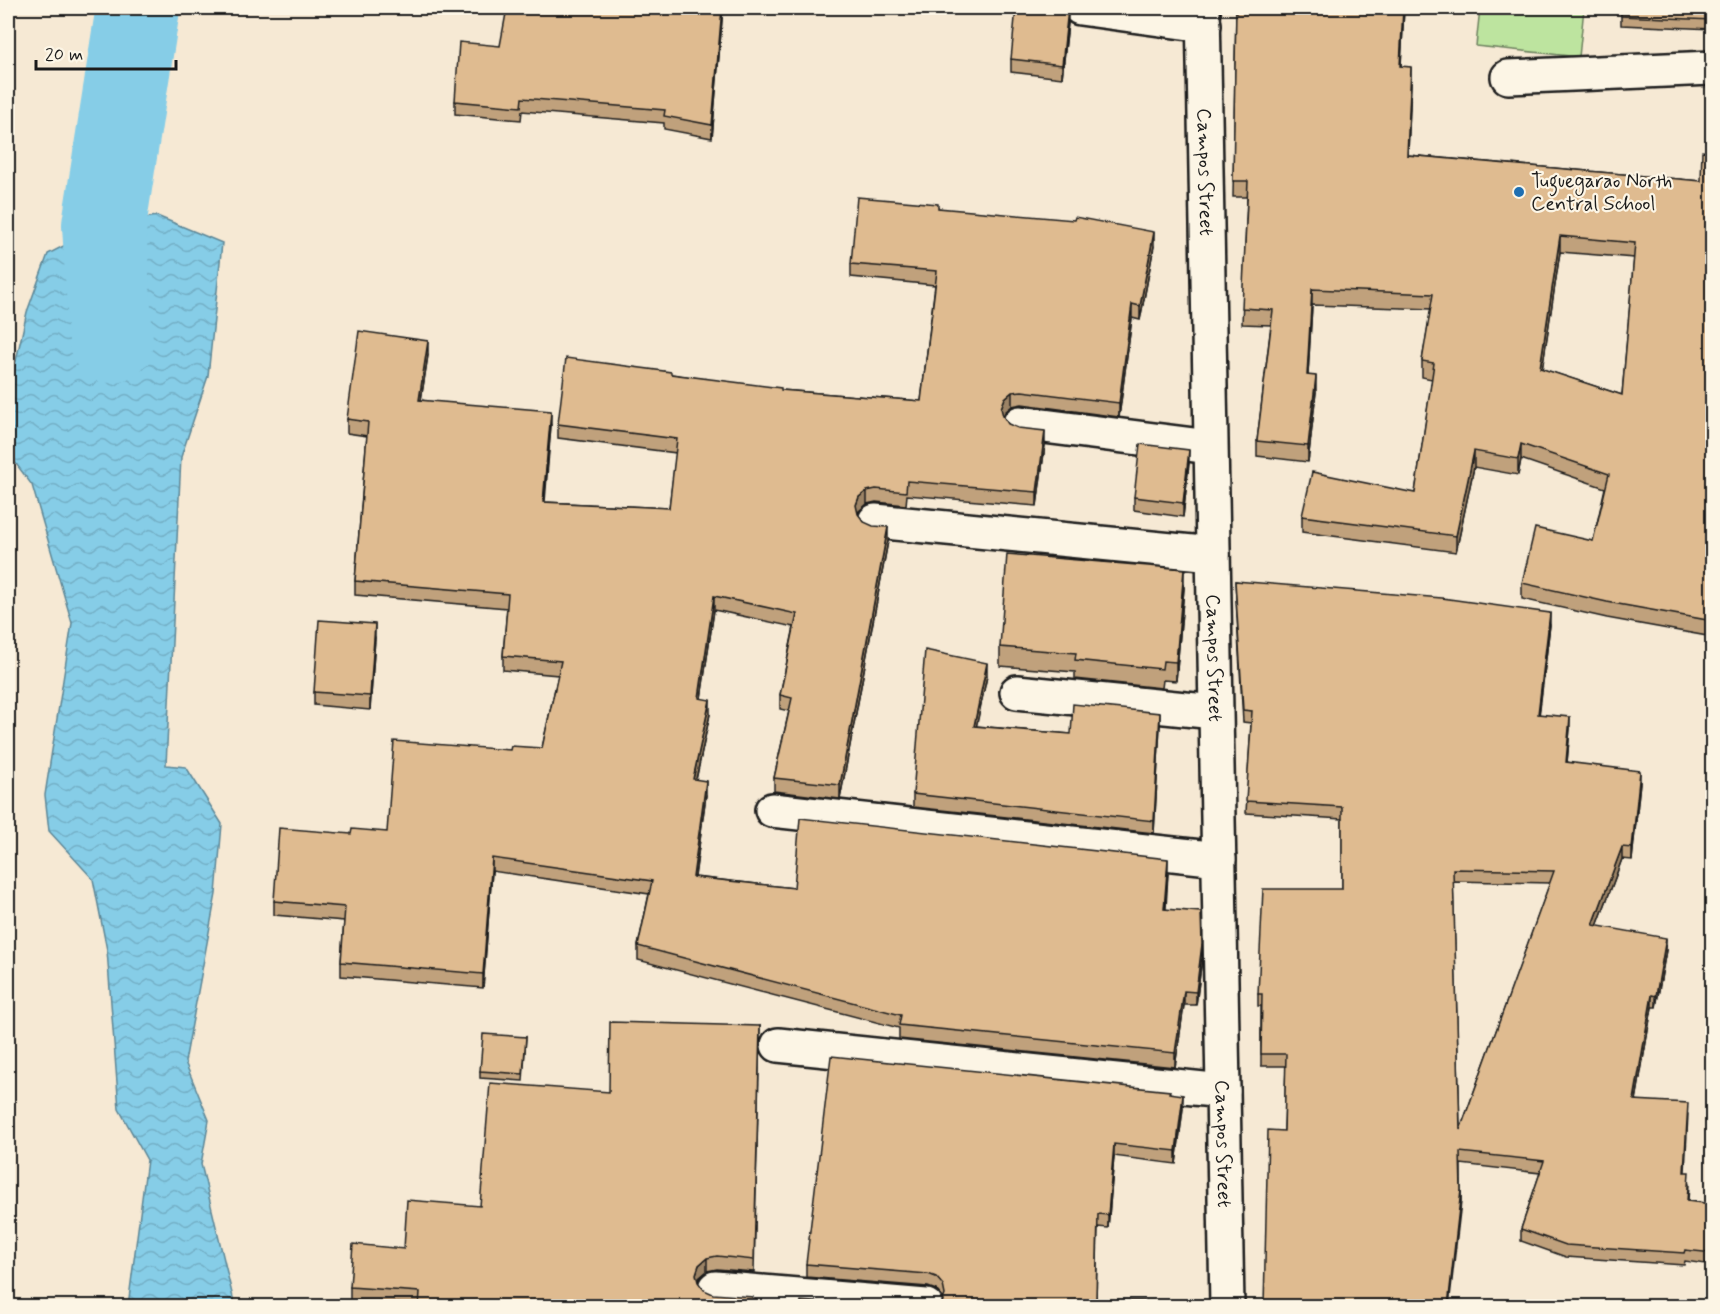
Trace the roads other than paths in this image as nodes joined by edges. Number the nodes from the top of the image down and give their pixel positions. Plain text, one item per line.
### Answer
1 (1080, 8) edge
2 (1203, 16) edge
3 (1713, 68) edge
4 (1508, 78) dead end
5 (1020, 423) dead end
6 (1210, 447) junction
7 (875, 521) dead end
8 (1212, 554) junction
9 (1017, 692) dead end
10 (1215, 712) junction
11 (772, 810) dead end
12 (1219, 859) junction
13 (778, 1045) dead end
14 (1223, 1091) junction
15 (715, 1288) dead end
16 (926, 1306) edge
17 (1227, 1306) edge

1 - 2 street
2 - 6 street, Campos Street
3 - 4 street
5 - 6 street
6 - 8 street, Campos Street
7 - 8 street
8 - 10 street, Campos Street
9 - 10 street
10 - 12 street, Campos Street
11 - 12 street
12 - 14 street, Campos Street
13 - 14 street
14 - 17 street, Campos Street
15 - 16 street

